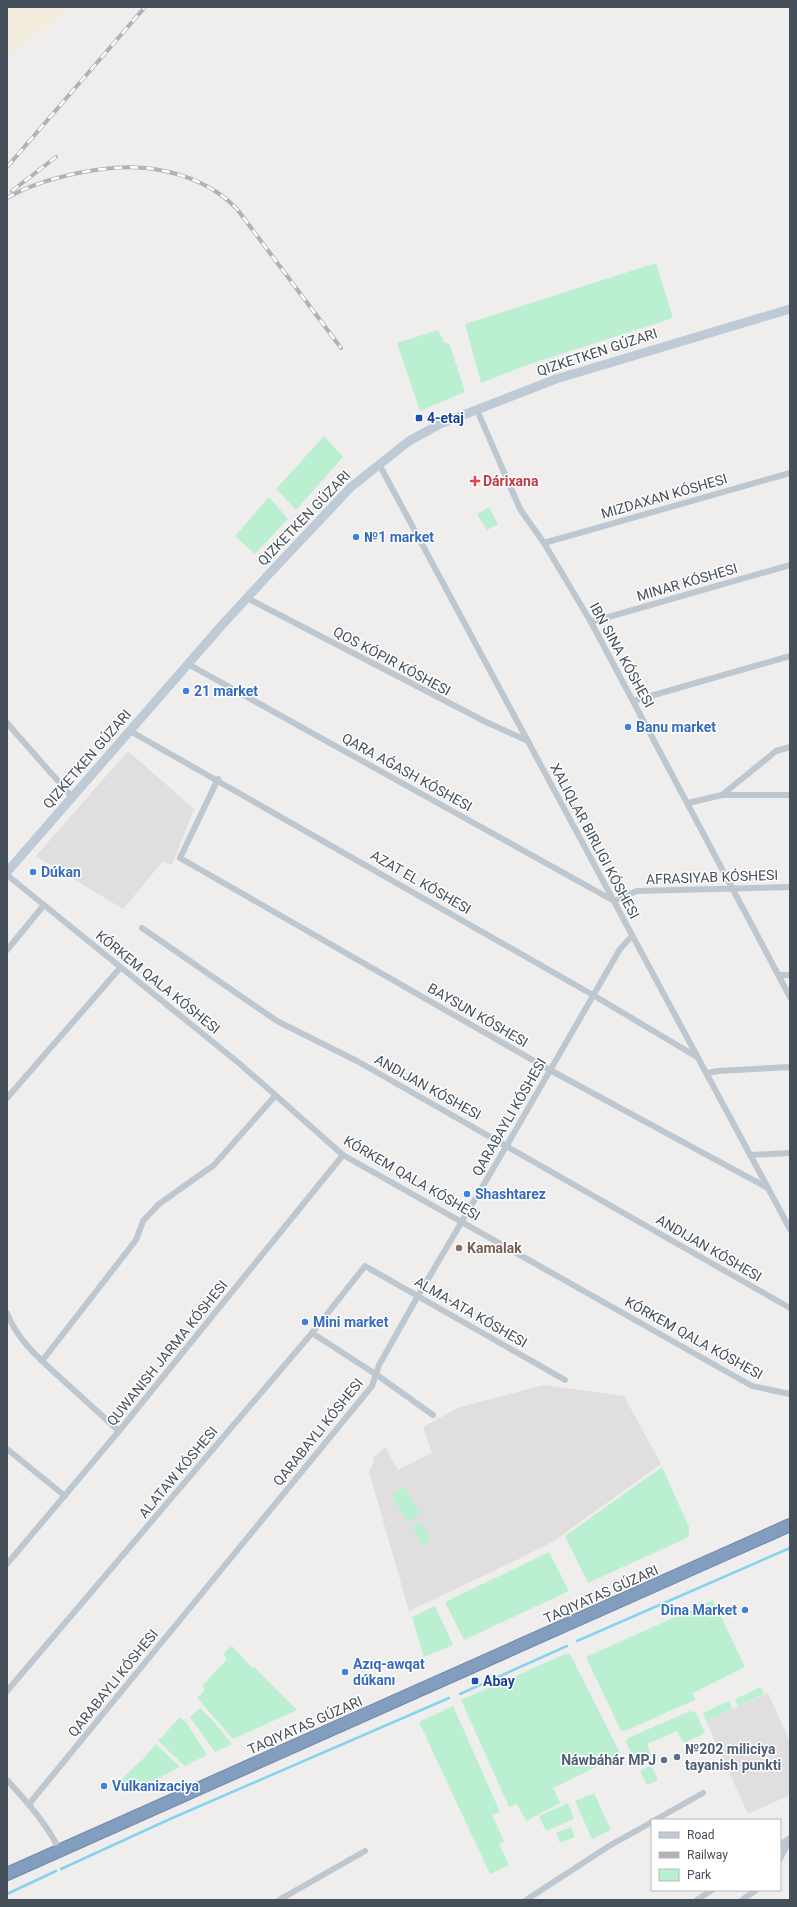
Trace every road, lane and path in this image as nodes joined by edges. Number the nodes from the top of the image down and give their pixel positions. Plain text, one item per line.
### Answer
1 (790, 309) edge
2 (477, 410) junction
3 (379, 464) junction
4 (790, 473) edge
5 (544, 543) junction
6 (790, 565) edge
7 (248, 598) junction
8 (591, 622) junction
9 (790, 656) edge
10 (188, 664) junction
11 (633, 701) junction
12 (7, 723) edge
13 (130, 731) junction
14 (528, 742) junction
15 (790, 747) edge
16 (218, 779) junction
17 (722, 795) junction
18 (790, 795) edge
19 (72, 797) junction
20 (688, 803) junction
21 (7, 873) edge
22 (732, 887) junction
23 (790, 887) edge
24 (614, 901) junction
25 (44, 905) junction
26 (142, 928) dead end
27 (632, 936) junction
28 (7, 950) edge
29 (120, 968) junction
30 (779, 975) junction
31 (790, 975) edge
32 (593, 995) junction
33 (790, 997) edge
34 (698, 1058) junction
35 (790, 1067) edge
36 (550, 1070) junction
37 (707, 1073) junction
38 (275, 1096) junction
39 (7, 1098) edge
40 (507, 1145) junction
41 (790, 1153) edge
42 (343, 1155) junction
43 (750, 1155) junction
44 (768, 1188) junction
45 (462, 1220) junction
46 (790, 1230) edge
47 (364, 1266) joint
48 (418, 1296) junction
49 (790, 1308) edge
50 (7, 1313) edge
51 (312, 1333) junction
52 (42, 1361) junction
53 (377, 1375) junction
54 (565, 1380) dead end
55 (790, 1394) edge
56 (433, 1415) dead end
57 (119, 1431) junction
58 (7, 1449) edge
59 (65, 1496) junction
60 (790, 1525) edge
61 (7, 1564) edge
62 (7, 1691) edge
63 (7, 1780) edge
64 (703, 1793) dead end
65 (29, 1804) junction
66 (657, 1819) edge
67 (651, 1823) edge
68 (790, 1839) edge
69 (781, 1844) edge
70 (60, 1851) junction
71 (365, 1852) dead end
72 (781, 1857) edge
73 (7, 1874) edge
74 (710, 1891) edge
75 (755, 1891) edge
76 (279, 1900) edge
77 (526, 1900) edge
78 (697, 1900) edge
79 (742, 1900) edge

1 - 2 street
2 - 3 street
2 - 5 street, IBN SINA KÓSHESI
3 - 7 street
3 - 14 street
4 - 5 street, MIZDAXAN KÓSHESI
5 - 8 street, IBN SINA KÓSHESI
6 - 8 street, MINAR KÓSHESI
7 - 10 street
7 - 14 street, QOS KÓPIR KÓSHESI
8 - 11 street, IBN SINA KÓSHESI
9 - 11 street
10 - 13 street
10 - 24 street, QARA AǴASH KÓSHESI
11 - 20 street, IBN SINA KÓSHESI
12 - 19 street
13 - 16 street, AZAT EL KÓSHESI
13 - 19 street
14 - 24 street
15 - 17 street
16 - 32 street, AZAT EL KÓSHESI
16 - 36 street, BAYSUN KÓSHESI
17 - 18 street
17 - 20 street
19 - 21 street
20 - 22 street, IBN SINA KÓSHESI
21 - 25 street, KÓRKEM QALA KÓSHESI
22 - 23 street, AFRASIYAB KÓSHESI
22 - 24 street, AFRASIYAB KÓSHESI
22 - 30 street, IBN SINA KÓSHESI
24 - 27 street
25 - 28 street
25 - 29 street, KÓRKEM QALA KÓSHESI
26 - 40 street, ANDIJAN KÓSHESI
27 - 32 street
27 - 34 street
29 - 38 street, KÓRKEM QALA KÓSHESI
29 - 39 street
30 - 31 street
30 - 33 street, IBN SINA KÓSHESI
32 - 34 street, AZAT EL KÓSHESI
32 - 36 street
34 - 37 street
35 - 37 street
36 - 40 street
36 - 44 street, BAYSUN KÓSHESI
37 - 43 street
38 - 42 street, KÓRKEM QALA KÓSHESI
38 - 52 street
40 - 45 street
40 - 49 street, ANDIJAN KÓSHESI
41 - 43 street
42 - 45 street, KÓRKEM QALA KÓSHESI
42 - 57 street
43 - 44 street
44 - 46 street
45 - 48 street
45 - 55 street, KÓRKEM QALA KÓSHESI
47 - 48 street, ALMA-ATA KÓSHESI
47 - 51 street, ALATAW KÓSHESI
48 - 53 street
48 - 54 street, ALMA-ATA KÓSHESI
50 - 52 street
51 - 53 street
51 - 62 street, ALATAW KÓSHESI
52 - 57 street
53 - 56 street
53 - 65 street
57 - 59 street
58 - 59 street
59 - 61 street
60 - 70 highway
63 - 65 street
64 - 66 street
65 - 70 street
67 - 77 street
68 - 69 street
68 - 72 street
70 - 73 highway
71 - 76 street
74 - 78 street
75 - 79 street

